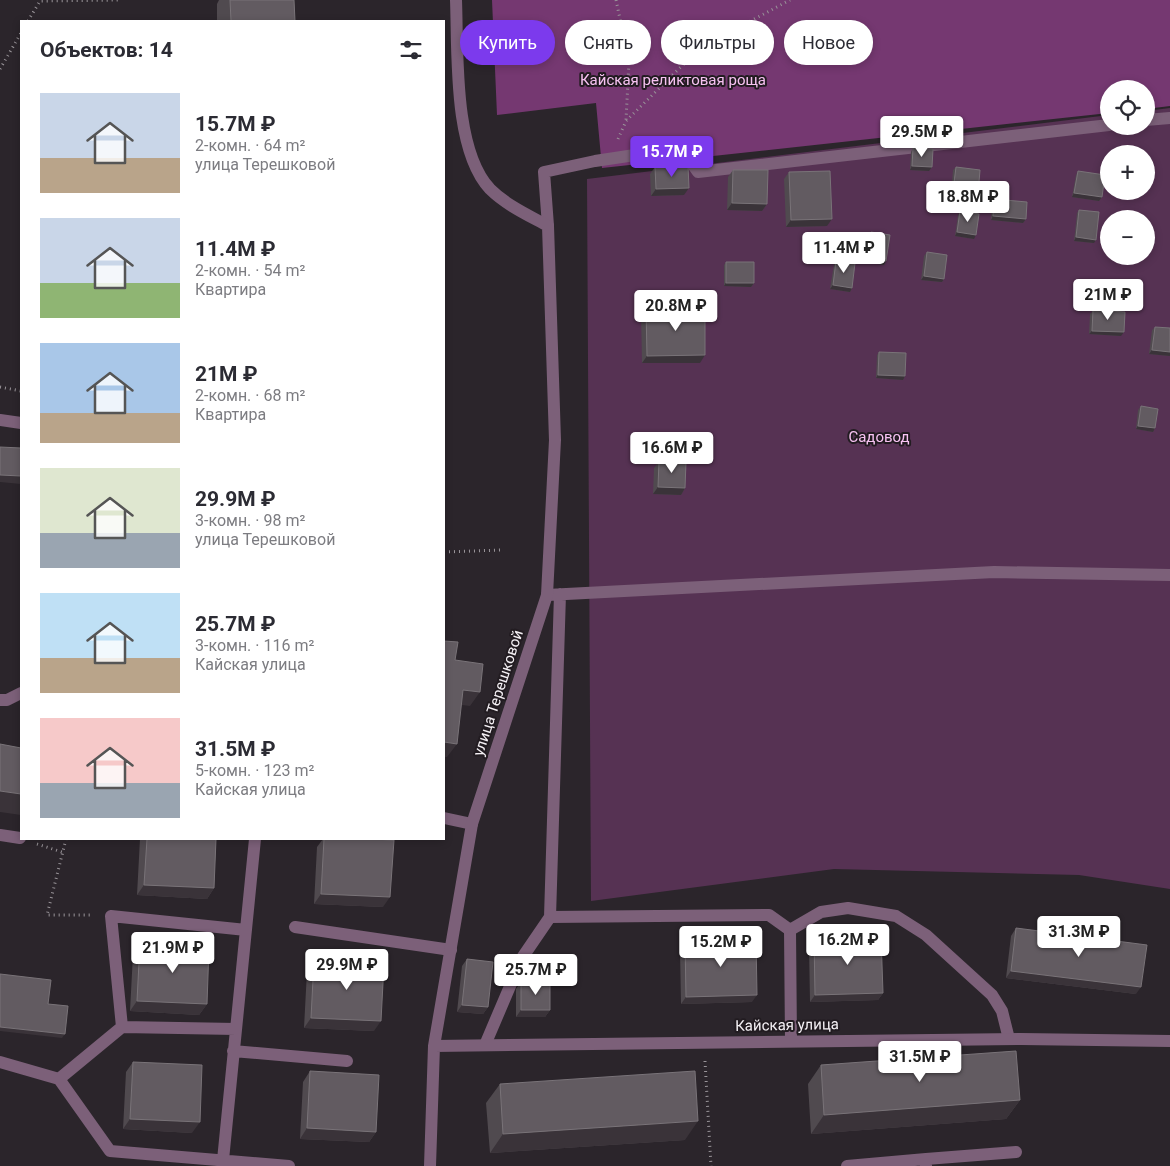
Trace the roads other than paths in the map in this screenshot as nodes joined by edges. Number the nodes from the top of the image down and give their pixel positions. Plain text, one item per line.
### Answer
1 (456, 0) edge
2 (1170, 118) edge
3 (1155, 119) edge
4 (1100, 126) edge
5 (548, 226) junction
6 (0, 420) edge
7 (20, 423) edge
8 (1170, 575) edge
9 (560, 594) junction
10 (547, 595) junction
11 (20, 693) edge
12 (3, 700) edge
13 (445, 818) edge
14 (472, 824) junction
15 (0, 835) edge
16 (20, 839) edge
17 (254, 840) edge
18 (550, 917) junction
19 (294, 927) dead end
20 (246, 930) junction
21 (790, 930) junction
22 (450, 950) junction
23 (122, 1027) junction
24 (236, 1029) junction
25 (1009, 1039) junction
26 (791, 1041) junction
27 (1170, 1041) edge
28 (485, 1045) junction
29 (434, 1046) junction
30 (234, 1051) junction
31 (347, 1061) dead end
32 (0, 1062) edge
33 (59, 1079) junction
34 (1016, 1152) dead end
35 (223, 1160) junction
36 (926, 1162) edge
37 (289, 1166) edge
38 (430, 1166) edge
39 (847, 1166) edge

1 - 5 street
2 - 3 street
4 - 5 street, улица Терешковой
5 - 10 street, улица Терешковой
6 - 7 street
8 - 9 street
9 - 10 street
9 - 18 street
10 - 14 street, улица Терешковой
11 - 12 street
13 - 14 street
14 - 22 street, улица Терешковой
15 - 16 street
17 - 20 street
18 - 21 street
18 - 28 street
19 - 22 street
20 - 23 street
20 - 24 street
21 - 25 street
21 - 26 street
22 - 29 street, улица Терешковой
23 - 24 street
23 - 33 street
24 - 30 street
25 - 26 street, Кайская улица
25 - 27 street, Кайская улица
26 - 28 street, Кайская улица
28 - 29 street, Кайская улица
29 - 38 street, улица Терешковой
30 - 31 street
30 - 35 street
32 - 33 street
33 - 35 street
34 - 36 street
35 - 37 street
36 - 39 street

